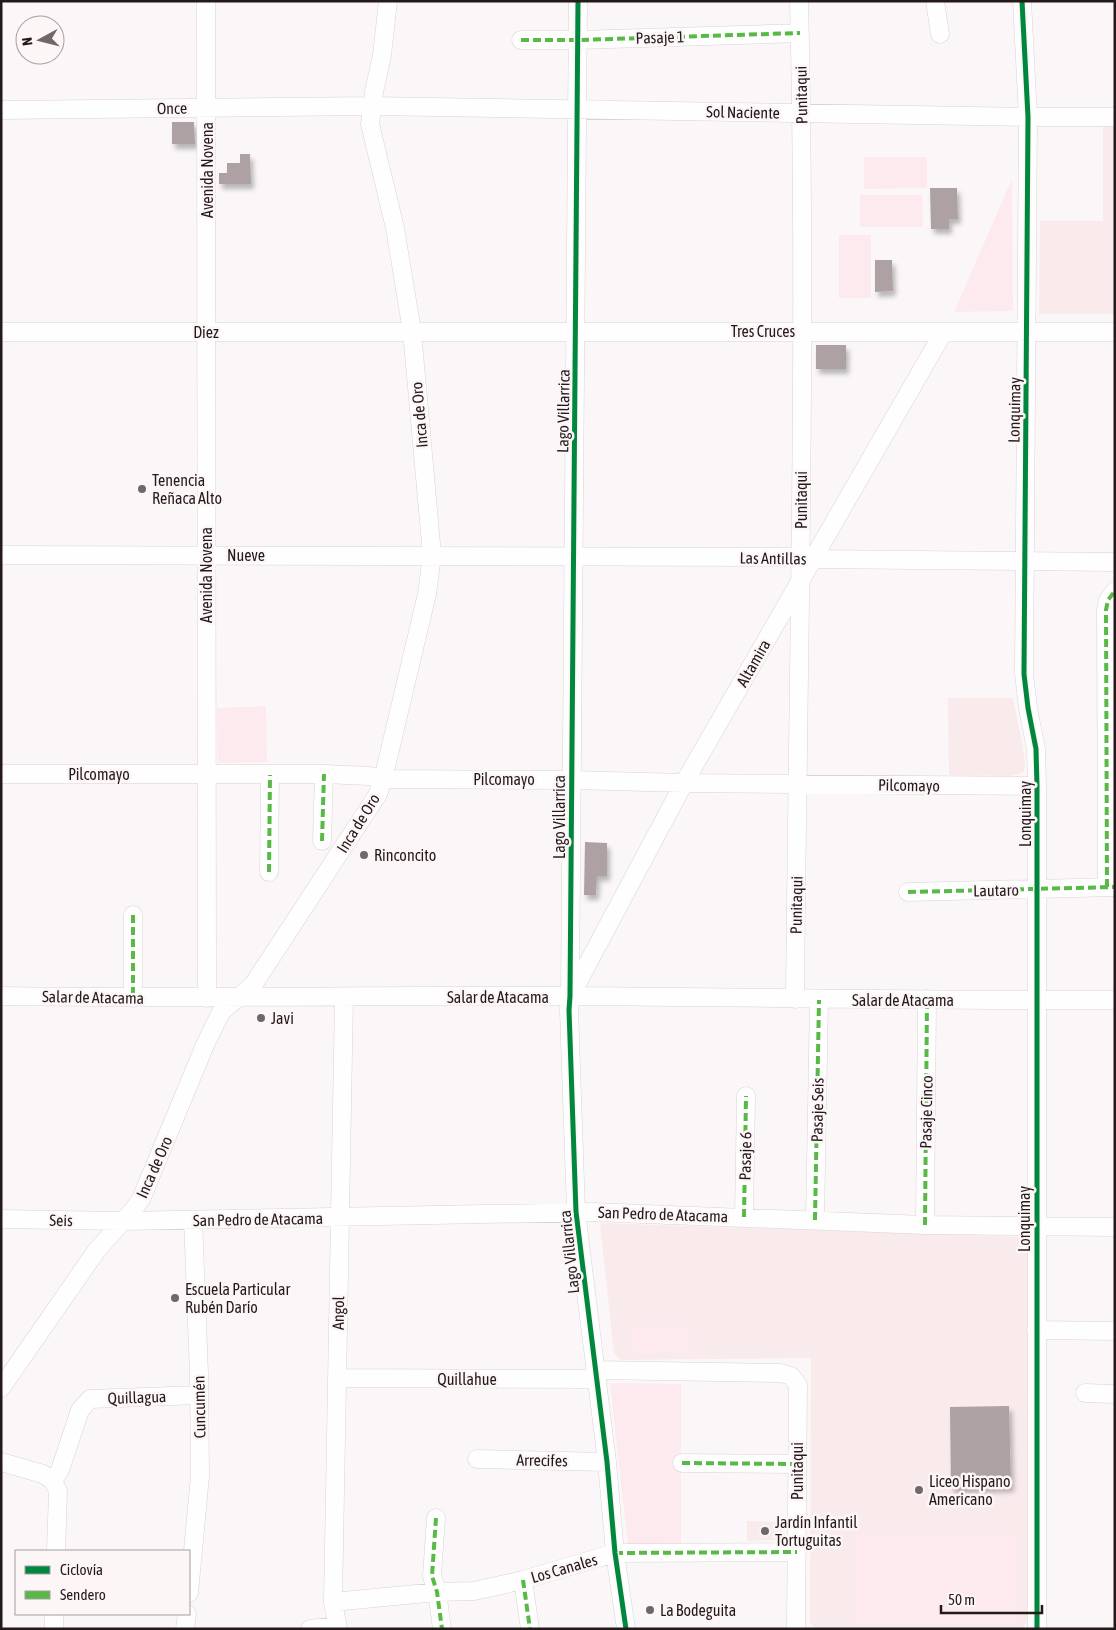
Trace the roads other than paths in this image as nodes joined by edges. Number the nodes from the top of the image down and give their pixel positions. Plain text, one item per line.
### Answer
1 (206, 1) edge
2 (388, 1) edge
3 (578, 1) edge
4 (799, 1) edge
5 (935, 1) edge
6 (1022, 1) edge
7 (800, 33) junction
8 (940, 34) dead end
9 (521, 40) dead end
10 (578, 40) junction
11 (372, 106) junction
12 (206, 108) junction
13 (1, 110) edge
14 (577, 110) junction
15 (802, 112) junction
16 (1115, 116) edge
17 (1028, 117) junction
18 (576, 331) junction
19 (802, 331) junction
20 (1028, 331) junction
21 (1, 332) edge
22 (207, 332) junction
23 (412, 332) junction
24 (1115, 332) edge
25 (943, 333) junction
26 (1, 555) edge
27 (206, 555) junction
28 (432, 555) junction
29 (573, 558) junction
30 (806, 558) junction
31 (1025, 561) junction
32 (1115, 562) edge
33 (800, 581) junction
34 (1115, 591) edge
35 (1, 774) edge
36 (207, 774) junction
37 (324, 774) junction
38 (270, 775) junction
39 (382, 779) junction
40 (572, 780) junction
41 (684, 783) junction
42 (797, 784) junction
43 (1037, 786) junction
44 (322, 841) dead end
45 (268, 872) dead end
46 (1111, 887) edge
47 (1037, 889) junction
48 (908, 892) dead end
49 (133, 915) dead end
50 (1, 996) edge
51 (570, 996) junction
52 (344, 997) junction
53 (133, 998) junction
54 (207, 998) junction
55 (239, 998) junction
56 (795, 999) junction
57 (927, 999) junction
58 (819, 1000) junction
59 (1036, 1000) junction
60 (1115, 1000) edge
61 (746, 1096) dead end
62 (576, 1212) junction
63 (340, 1217) junction
64 (744, 1217) junction
65 (1, 1219) edge
66 (194, 1220) junction
67 (815, 1220) junction
68 (122, 1222) junction
69 (925, 1225) junction
70 (1037, 1227) junction
71 (1115, 1227) edge
72 (1036, 1330) junction
73 (1115, 1331) edge
74 (596, 1374) junction
75 (791, 1376) joint
76 (337, 1378) junction
77 (1, 1388) edge
78 (1085, 1393) dead end
79 (1115, 1394) edge
80 (199, 1395) junction
81 (478, 1459) dead end
82 (1, 1462) edge
83 (607, 1462) junction
84 (682, 1463) dead end
85 (797, 1464) junction
86 (53, 1481) junction
87 (436, 1518) dead end
88 (56, 1550) edge
89 (797, 1552) junction
90 (615, 1553) junction
91 (524, 1580) junction
92 (190, 1582) edge
93 (436, 1592) junction
94 (333, 1602) junction
95 (54, 1615) edge
96 (187, 1615) edge
97 (338, 1627) edge
98 (54, 1629) edge
99 (185, 1629) edge
100 (310, 1629) edge
101 (442, 1629) edge
102 (530, 1629) edge
103 (626, 1629) edge
104 (796, 1629) edge
105 (1037, 1629) edge

1 - 12 street, Avenida Novena
2 - 11 street, Inca de Oro
3 - 10 street, Lago Villarrica
4 - 7 street, Punitaqui
5 - 8 street
6 - 17 street, Lonquimay
7 - 10 street, Pasaje 1
7 - 15 street, Punitaqui
9 - 10 street, Pasaje 1
10 - 14 street, Lago Villarrica
11 - 12 street, Once
11 - 14 street, Sol Naciente
11 - 23 street, Inca de Oro
12 - 13 street, Once
12 - 22 street, Avenida Novena
14 - 15 street, Sol Naciente
14 - 18 street, Lago Villarrica
15 - 17 street, Sol Naciente
15 - 19 street, Punitaqui
16 - 17 street, Sol Naciente
17 - 20 street, Lonquimay
18 - 19 street, Tres Cruces
18 - 23 street, Tres Cruces
18 - 29 street, Lago Villarrica
19 - 25 street, Tres Cruces
19 - 30 street, Punitaqui
20 - 24 street, Tres Cruces
20 - 25 street, Tres Cruces
20 - 31 street, Lonquimay
21 - 22 street, Diez
22 - 23 street, Diez
22 - 27 street, Avenida Novena
23 - 28 street, Inca de Oro
25 - 30 street
26 - 27 street, Nueve
27 - 28 street, Nueve
27 - 36 street, Avenida Novena
28 - 29 street, Las Antillas
28 - 39 street, Inca de Oro
29 - 30 street, Las Antillas
29 - 40 street, Lago Villarrica
30 - 31 street, Las Antillas
30 - 33 street, Punitaqui
31 - 32 street, Las Antillas
31 - 43 street, Lonquimay
33 - 41 street, Altamira
33 - 42 street, Punitaqui
34 - 46 street
35 - 36 street, Pilcomayo
36 - 38 street, Pilcomayo
36 - 54 street, Avenida Novena
37 - 38 street, Pilcomayo
37 - 39 street, Pilcomayo
37 - 44 street
38 - 45 street
39 - 40 street, Pilcomayo
39 - 55 street, Inca de Oro
40 - 41 street, Pilcomayo
40 - 51 street, Lago Villarrica
41 - 42 street, Pilcomayo
41 - 51 street, Altamira
42 - 43 street, Pilcomayo
42 - 56 street, Punitaqui
43 - 47 street, Lonquimay
46 - 47 street, Lautaro
47 - 48 street, Lautaro
47 - 59 street, Lonquimay
49 - 53 street
50 - 53 street, Salar de Atacama
51 - 52 street, Salar de Atacama
51 - 56 street, Salar de Atacama
51 - 62 street, Lago Villarrica
52 - 55 street, Salar de Atacama
52 - 63 street, Angol
53 - 54 street, Salar de Atacama
54 - 55 street, Salar de Atacama
55 - 68 street, Inca de Oro
56 - 58 street, Salar de Atacama
57 - 58 street, Salar de Atacama
57 - 59 street, Salar de Atacama
57 - 69 street, Pasaje Cinco
58 - 67 street, Pasaje Seis
59 - 60 street, Salar de Atacama
59 - 70 street, Lonquimay
61 - 64 street, Pasaje 6
62 - 63 street, San Pedro de Atacama
62 - 64 street, San Pedro de Atacama
62 - 74 street, Lago Villarrica
63 - 66 street, San Pedro de Atacama
63 - 76 street, Angol
64 - 67 street, San Pedro de Atacama
65 - 68 street, Seis
66 - 68 street, San Pedro de Atacama
66 - 80 street, Cuncumén
67 - 69 street, San Pedro de Atacama
68 - 77 street, Inca de Oro
69 - 70 street, San Pedro de Atacama
70 - 71 street, San Pedro de Atacama
70 - 72 street, Lonquimay
72 - 73 street
72 - 105 street, Lonquimay
74 - 75 street, Quillahue
74 - 76 street, Quillahue
74 - 83 street, Lago Villarrica
75 - 85 street, Punitaqui
76 - 94 street, Angol
78 - 79 street
80 - 86 street, Quillagua
80 - 92 street, Cuncumén
81 - 83 street, Arrecifes
82 - 86 street
83 - 90 street, Lago Villarrica
84 - 85 street
85 - 89 street, Punitaqui
86 - 88 street
87 - 93 street
89 - 90 street, Los Canales
89 - 104 street, Punitaqui
90 - 91 street, Los Canales
90 - 103 street, Lago Villarrica
91 - 93 street, Los Canales
91 - 102 street
93 - 94 street, Los Canales
93 - 101 street
94 - 97 street, Angol
95 - 98 street
96 - 99 street
97 - 100 street

